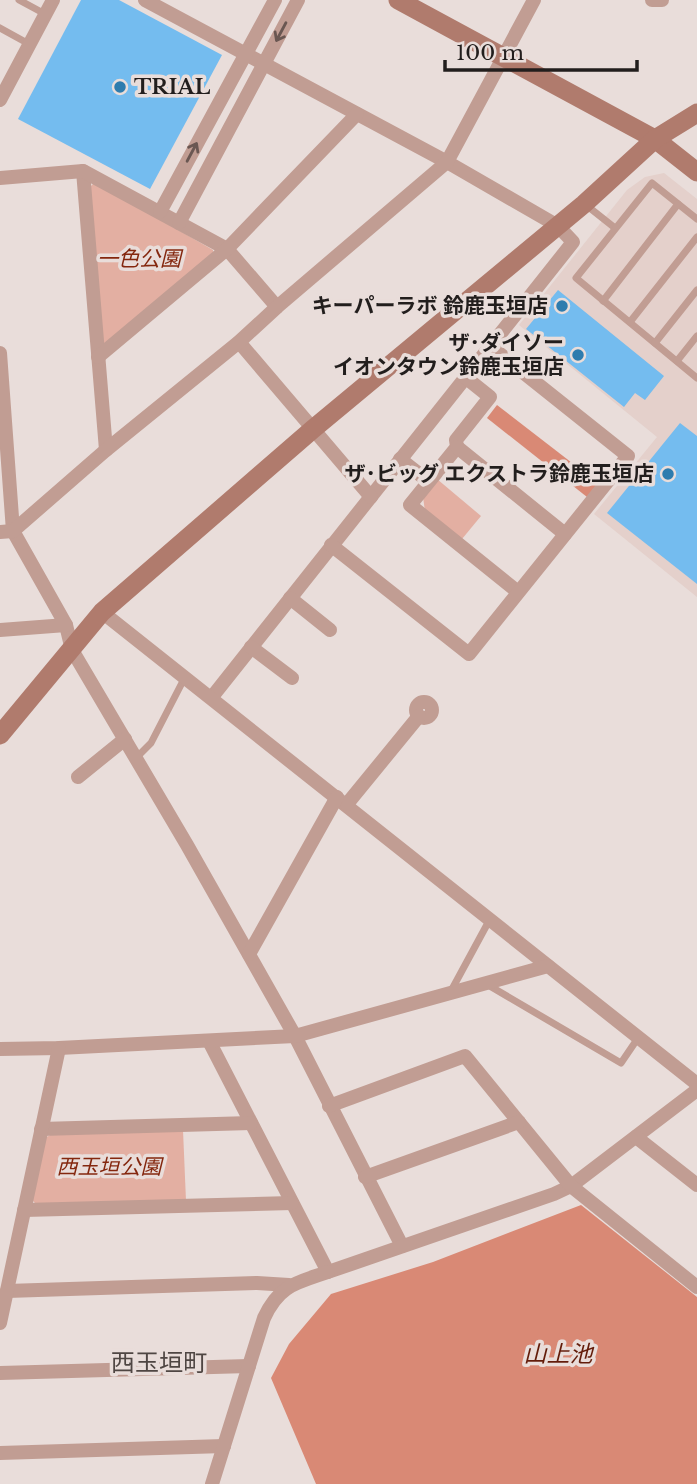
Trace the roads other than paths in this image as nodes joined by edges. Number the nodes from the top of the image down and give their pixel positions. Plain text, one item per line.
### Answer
1 (53, 0) edge
2 (145, 0) edge
3 (275, 0) edge
4 (298, 0) edge
5 (398, 0) edge
6 (534, 0) edge
7 (652, 0) edge
8 (662, 0) edge
9 (24, 1) edge
10 (45, 15) junction
11 (0, 28) edge
12 (29, 44) junction
13 (245, 55) junction
14 (503, 57) junction
15 (264, 64) junction
16 (0, 100) edge
17 (697, 113) edge
18 (357, 114) junction
19 (655, 139) junction
20 (447, 162) junction
21 (83, 171) junction
22 (697, 172) edge
23 (0, 178) edge
24 (584, 204) junction
25 (678, 204) junction
26 (160, 212) junction
27 (697, 219) edge
28 (179, 223) junction
29 (558, 226) junction
30 (615, 229) junction
31 (697, 237) edge
32 (227, 249) junction
33 (697, 290) edge
34 (603, 300) junction
35 (276, 307) junction
36 (630, 322) junction
37 (697, 335) edge
38 (239, 342) junction
39 (654, 343) junction
40 (490, 345) junction
41 (0, 353) edge
42 (98, 357) junction
43 (677, 361) junction
44 (465, 377) junction
45 (697, 378) edge
46 (313, 429) junction
47 (457, 447) junction
48 (106, 450) junction
49 (400, 459) junction
50 (428, 481) junction
51 (370, 496) junction
52 (7, 531) edge
53 (565, 534) junction
54 (331, 545) junction
55 (518, 592) junction
56 (290, 598) junction
57 (102, 612) junction
58 (66, 625) junction
59 (0, 630) edge
60 (330, 630) dead end
61 (251, 647) junction
62 (72, 650) junction
63 (185, 677) junction
64 (292, 678) dead end
65 (212, 697) junction
66 (419, 716) dead end
67 (0, 735) edge
68 (125, 739) junction
69 (136, 759) junction
70 (78, 777) dead end
71 (342, 800) junction
72 (490, 919) junction
73 (249, 954) junction
74 (548, 966) junction
75 (484, 983) junction
76 (451, 992) junction
77 (295, 1036) junction
78 (638, 1038) junction
79 (209, 1041) junction
80 (59, 1048) junction
81 (0, 1049) edge
82 (697, 1084) edge
83 (697, 1090) edge
84 (330, 1106) junction
85 (519, 1122) junction
86 (251, 1123) junction
87 (41, 1129) junction
88 (636, 1136) junction
89 (365, 1177) junction
90 (697, 1185) edge
91 (570, 1186) junction
92 (292, 1203) junction
93 (24, 1210) junction
94 (402, 1246) junction
95 (328, 1272) junction
96 (289, 1285) junction
97 (697, 1287) edge
98 (7, 1292) junction
99 (2, 1306) edge
100 (0, 1323) edge
101 (249, 1366) junction
102 (0, 1373) edge
103 (224, 1446) junction
104 (0, 1453) edge
105 (212, 1484) edge

1 - 10 street
2 - 13 street
3 - 13 street
4 -> 15 street
5 - 14 street
6 - 14 street
7 - 8 street
9 - 10 lane
10 - 12 street
11 - 12 lane
12 - 16 street
13 - 15 street
26 -> 13 street
14 - 19 street
14 - 20 street
15 - 18 street
15 - 28 street
17 - 19 street
18 - 20 street
18 - 32 street
19 - 22 street
19 - 24 street
20 - 29 street
20 - 35 street
21 - 23 street
21 - 26 street
21 - 42 street
24 - 29 street
24 - 30 lane
25 - 27 lane
25 - 30 lane
25 - 34 lane
26 - 28 street
28 - 32 street
29 - 40 street
29 - 46 street
30 - 34 lane
31 - 36 lane
32 - 35 street
32 - 42 street
33 - 39 lane
34 - 36 lane
35 - 38 street
36 - 39 lane
37 - 43 lane
38 - 46 street
38 - 48 street
39 - 43 lane
40 - 44 street
40 - 53 street
41 - 52 street
42 - 48 street
43 - 45 lane
44 - 47 street
44 - 49 street
46 - 51 street
46 - 57 street
47 - 50 street
47 - 53 street
48 - 52 street
49 - 50 street
49 - 51 street
50 - 55 street
51 - 54 street
52 - 58 street
53 - 55 street
54 - 55 street
54 - 56 street
56 - 60 street
56 - 61 street
57 - 62 street
57 - 63 street
58 - 59 street
58 - 62 street
61 - 64 street
61 - 65 street
62 - 67 street
62 - 68 street
63 - 65 street
63 - 69 lane
65 - 71 street
66 - 71 street
68 - 69 street
68 - 70 street
69 - 73 street
71 - 72 street
71 - 73 street
72 - 74 street
72 - 76 lane
73 - 77 street
74 - 75 street
74 - 78 street
75 - 76 street
75 - 78 lane
76 - 77 street
77 - 79 street
77 - 84 street
78 - 82 street
79 - 80 street
79 - 86 street
80 - 81 street
80 - 87 street
83 - 88 street
84 - 85 street
84 - 89 street
85 - 89 street
85 - 91 street
86 - 87 street
86 - 92 street
87 - 93 street
88 - 90 street
88 - 91 street
89 - 94 street
91 - 94 street
91 - 97 street
92 - 93 street
92 - 95 street
93 - 98 street
94 - 95 street
95 - 96 street
96 - 98 street
96 - 101 street
98 - 99 street
99 - 100 street
101 - 102 street
101 - 103 street
103 - 104 street
103 - 105 street

